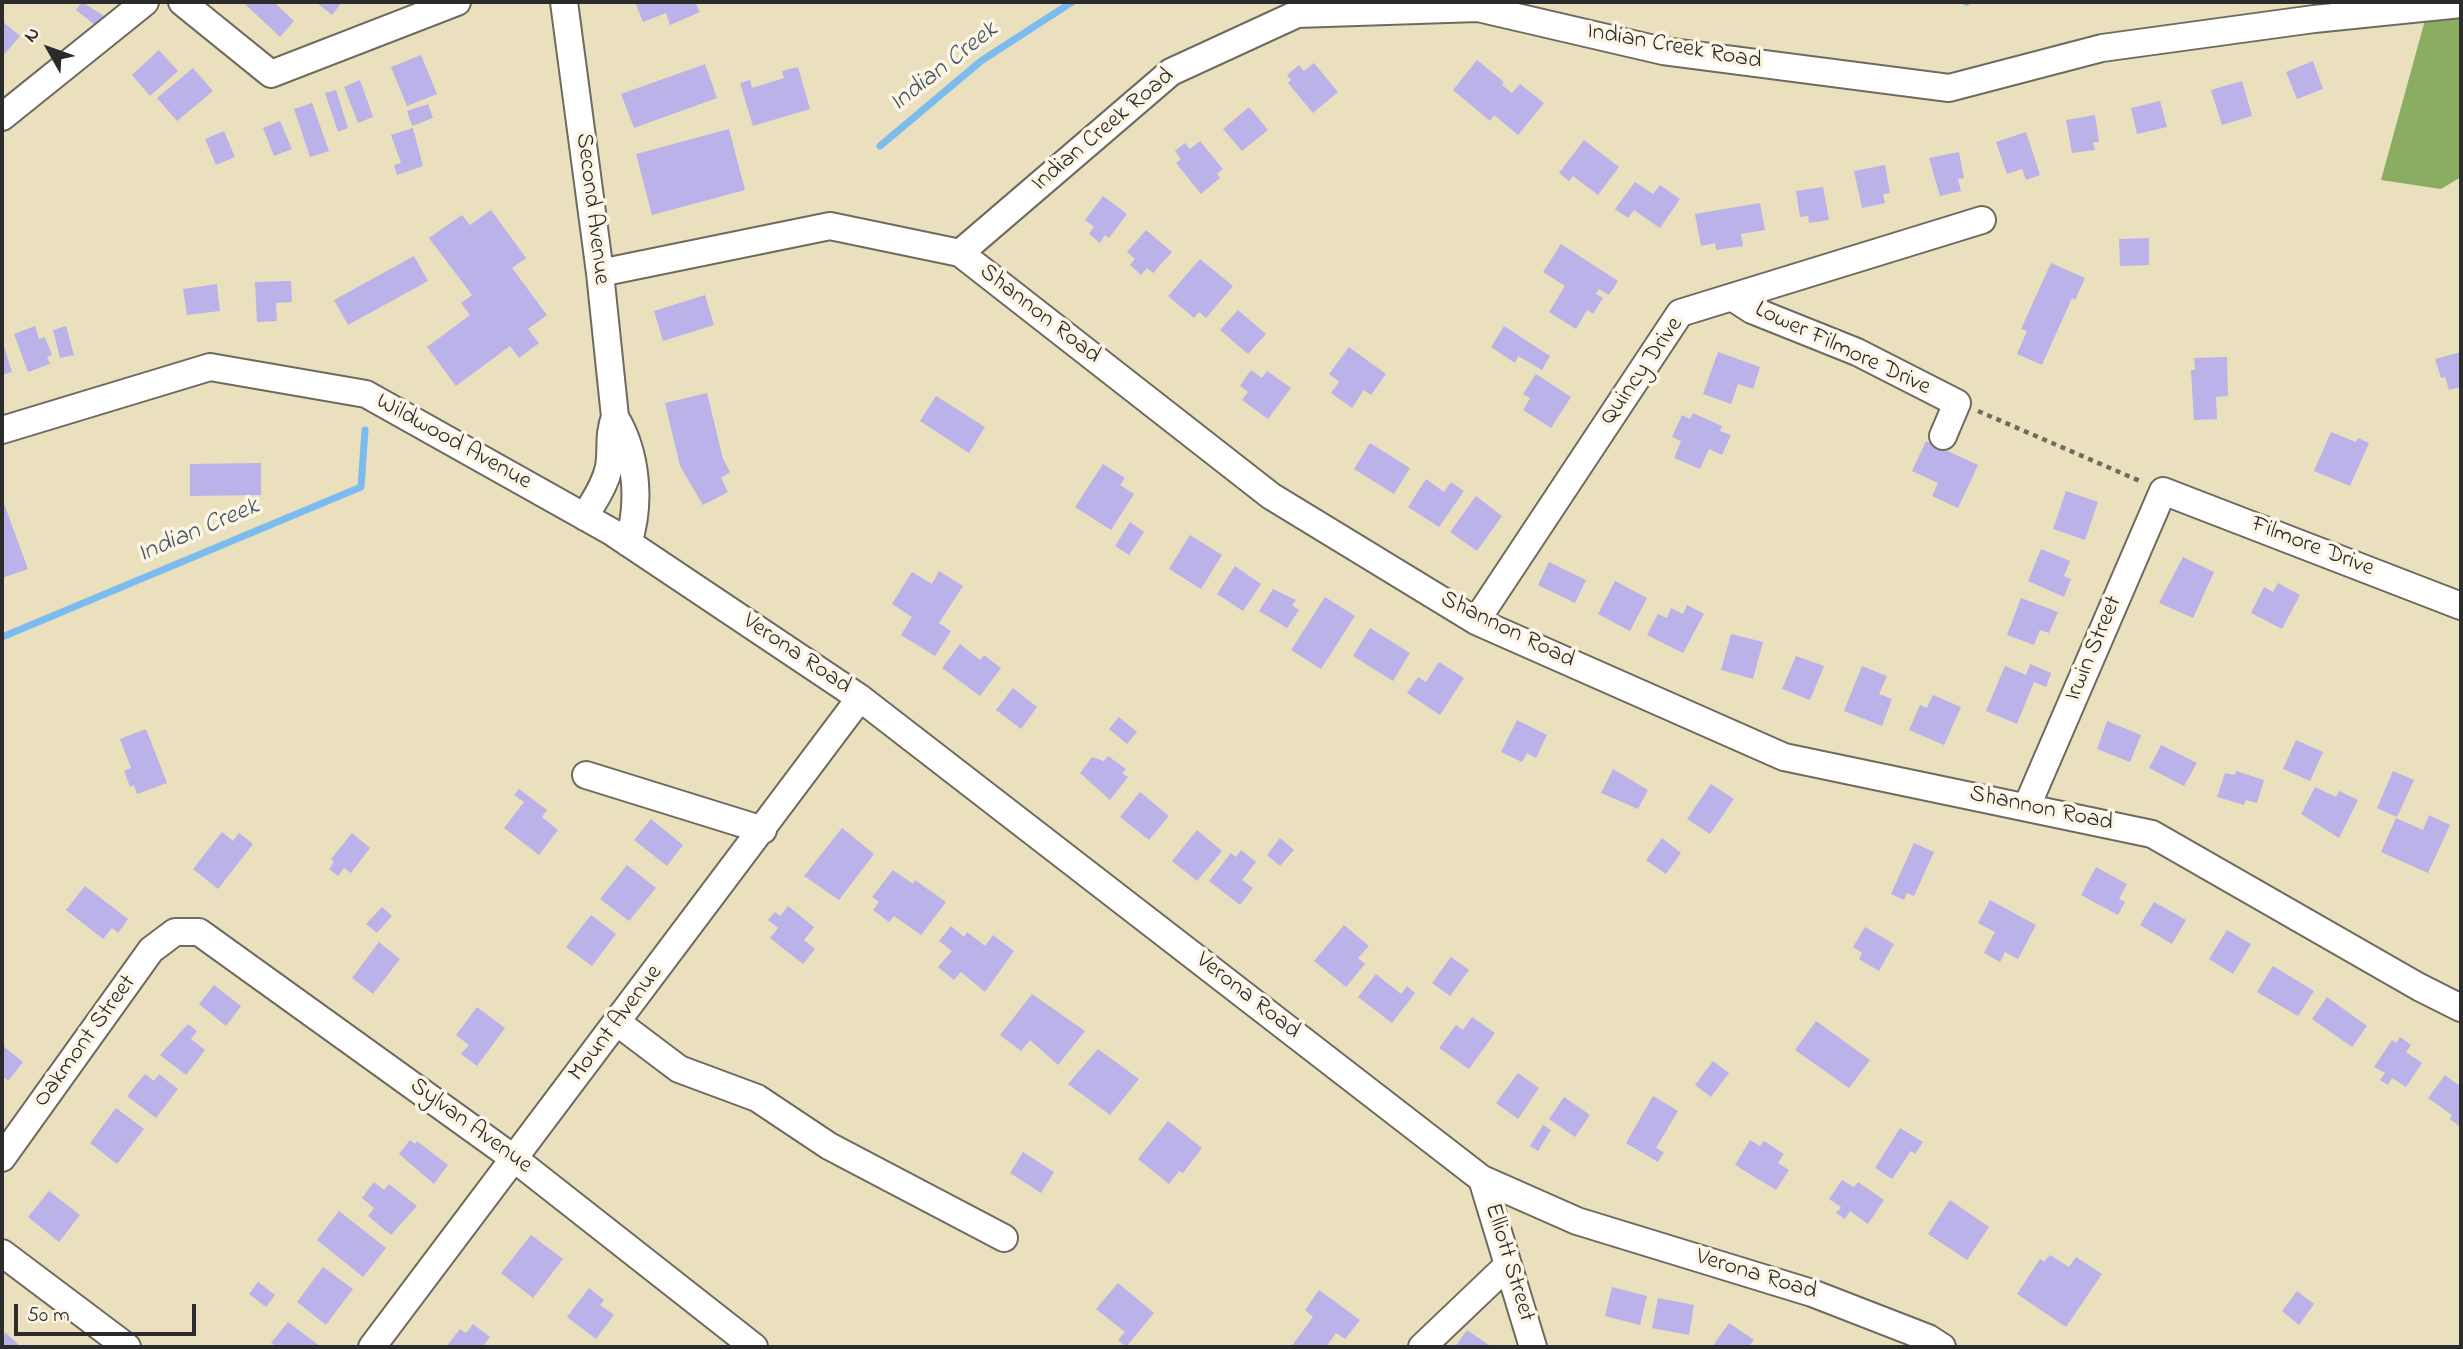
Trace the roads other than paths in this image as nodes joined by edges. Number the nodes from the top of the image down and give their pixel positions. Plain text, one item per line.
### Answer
1 (145, 2) edge
2 (457, 2) edge
3 (564, 2) edge
4 (2461, 4) edge
5 (194, 6) edge
6 (2, 117) edge
7 (1982, 220) dead end
8 (960, 253) junction
9 (600, 273) junction
10 (1732, 297) junction
11 (615, 418) junction
12 (2, 430) edge
13 (1942, 436) dead end
14 (2163, 491) joint
15 (585, 517) junction
16 (620, 537) junction
17 (2461, 606) edge
18 (1475, 621) junction
19 (860, 698) junction
20 (586, 775) dead end
21 (2027, 806) junction
22 (763, 830) junction
23 (175, 932) joint
24 (2461, 1008) edge
25 (618, 1023) junction
26 (2, 1158) edge
27 (516, 1160) junction
28 (1482, 1179) junction
29 (1004, 1238) dead end
30 (2, 1253) edge
31 (1508, 1265) junction
32 (116, 1344) edge
33 (372, 1347) edge
34 (754, 1347) edge
35 (1422, 1347) edge
36 (1533, 1347) edge
37 (1942, 1347) edge

1 - 6 street
2 - 5 street
3 - 9 street, Second Avenue
4 - 8 street, Indian Creek Road
7 - 10 street, Quincy Drive
8 - 9 street, Shannon Road
8 - 18 street, Shannon Road
9 - 11 street, Second Avenue
10 - 13 street, Lower Filmore Drive
10 - 18 street, Quincy Drive
11 - 15 street, Second Avenue
11 - 16 street, Second Avenue
12 - 15 street, Wildwood Avenue
14 - 17 street, Filmore Drive
14 - 21 street, Irwin Street
15 - 16 street, Wildwood Avenue
16 - 19 street, Verona Road
18 - 21 street, Shannon Road
19 - 22 street, Mount Avenue
19 - 28 street, Verona Road
20 - 22 street
21 - 24 street, Shannon Road
22 - 25 street, Mount Avenue
23 - 26 street, Oakmont Street
23 - 27 street, Sylvan Avenue
25 - 27 street, Mount Avenue
25 - 29 street
27 - 33 street, Mount Avenue
27 - 34 street, Sylvan Avenue
28 - 31 street, Elliott Street
28 - 37 street, Verona Road
30 - 32 street
31 - 35 street
31 - 36 street, Elliott Street

